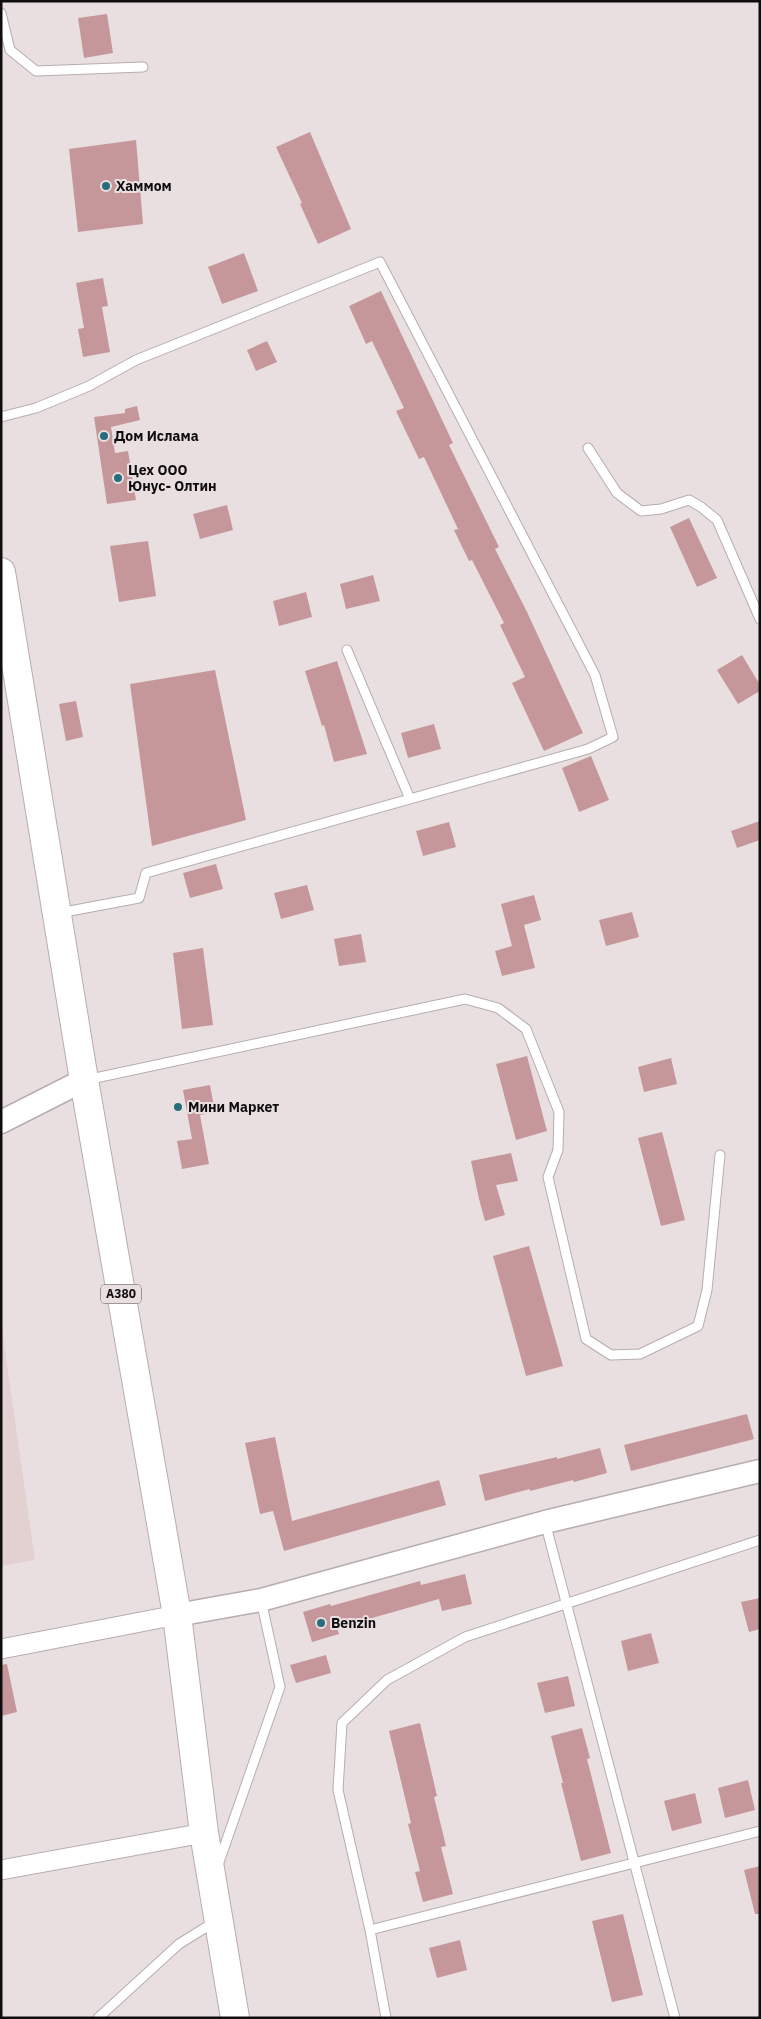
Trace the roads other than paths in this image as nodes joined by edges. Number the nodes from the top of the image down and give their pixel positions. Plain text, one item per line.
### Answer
1 (1, 12) edge
2 (144, 67) dead end
3 (1, 417) edge
4 (588, 448) dead end
5 (1, 572) edge
6 (5, 619) edge
7 (760, 620) edge
8 (347, 650) dead end
9 (410, 799) junction
10 (57, 913) junction
11 (84, 1080) junction
12 (1, 1122) edge
13 (720, 1155) dead end
14 (760, 1471) edge
15 (545, 1522) junction
16 (760, 1540) edge
17 (261, 1600) junction
18 (567, 1604) junction
19 (177, 1615) junction
20 (1, 1649) edge
21 (760, 1831) edge
22 (204, 1833) junction
23 (635, 1862) junction
24 (1, 1870) edge
25 (212, 1882) junction
26 (218, 1920) junction
27 (370, 1930) junction
28 (98, 2018) edge
29 (235, 2018) edge
30 (386, 2018) edge
31 (675, 2018) edge

1 - 2 lane
3 - 9 lane
4 - 7 lane
5 - 6 highway, A380
6 - 10 highway, A380
8 - 9 lane
9 - 10 lane
10 - 11 highway, A380
11 - 12 street
11 - 13 lane
11 - 19 highway, A380
14 - 15 street
15 - 17 street
15 - 18 lane
16 - 18 lane
17 - 19 street
17 - 25 lane
18 - 23 lane
18 - 27 lane
19 - 20 street
19 - 22 highway, A380
21 - 23 lane
22 - 24 street
22 - 25 highway, A380
23 - 27 lane
23 - 31 lane
25 - 26 highway, A380
26 - 28 lane
26 - 29 highway, A380
27 - 30 lane

